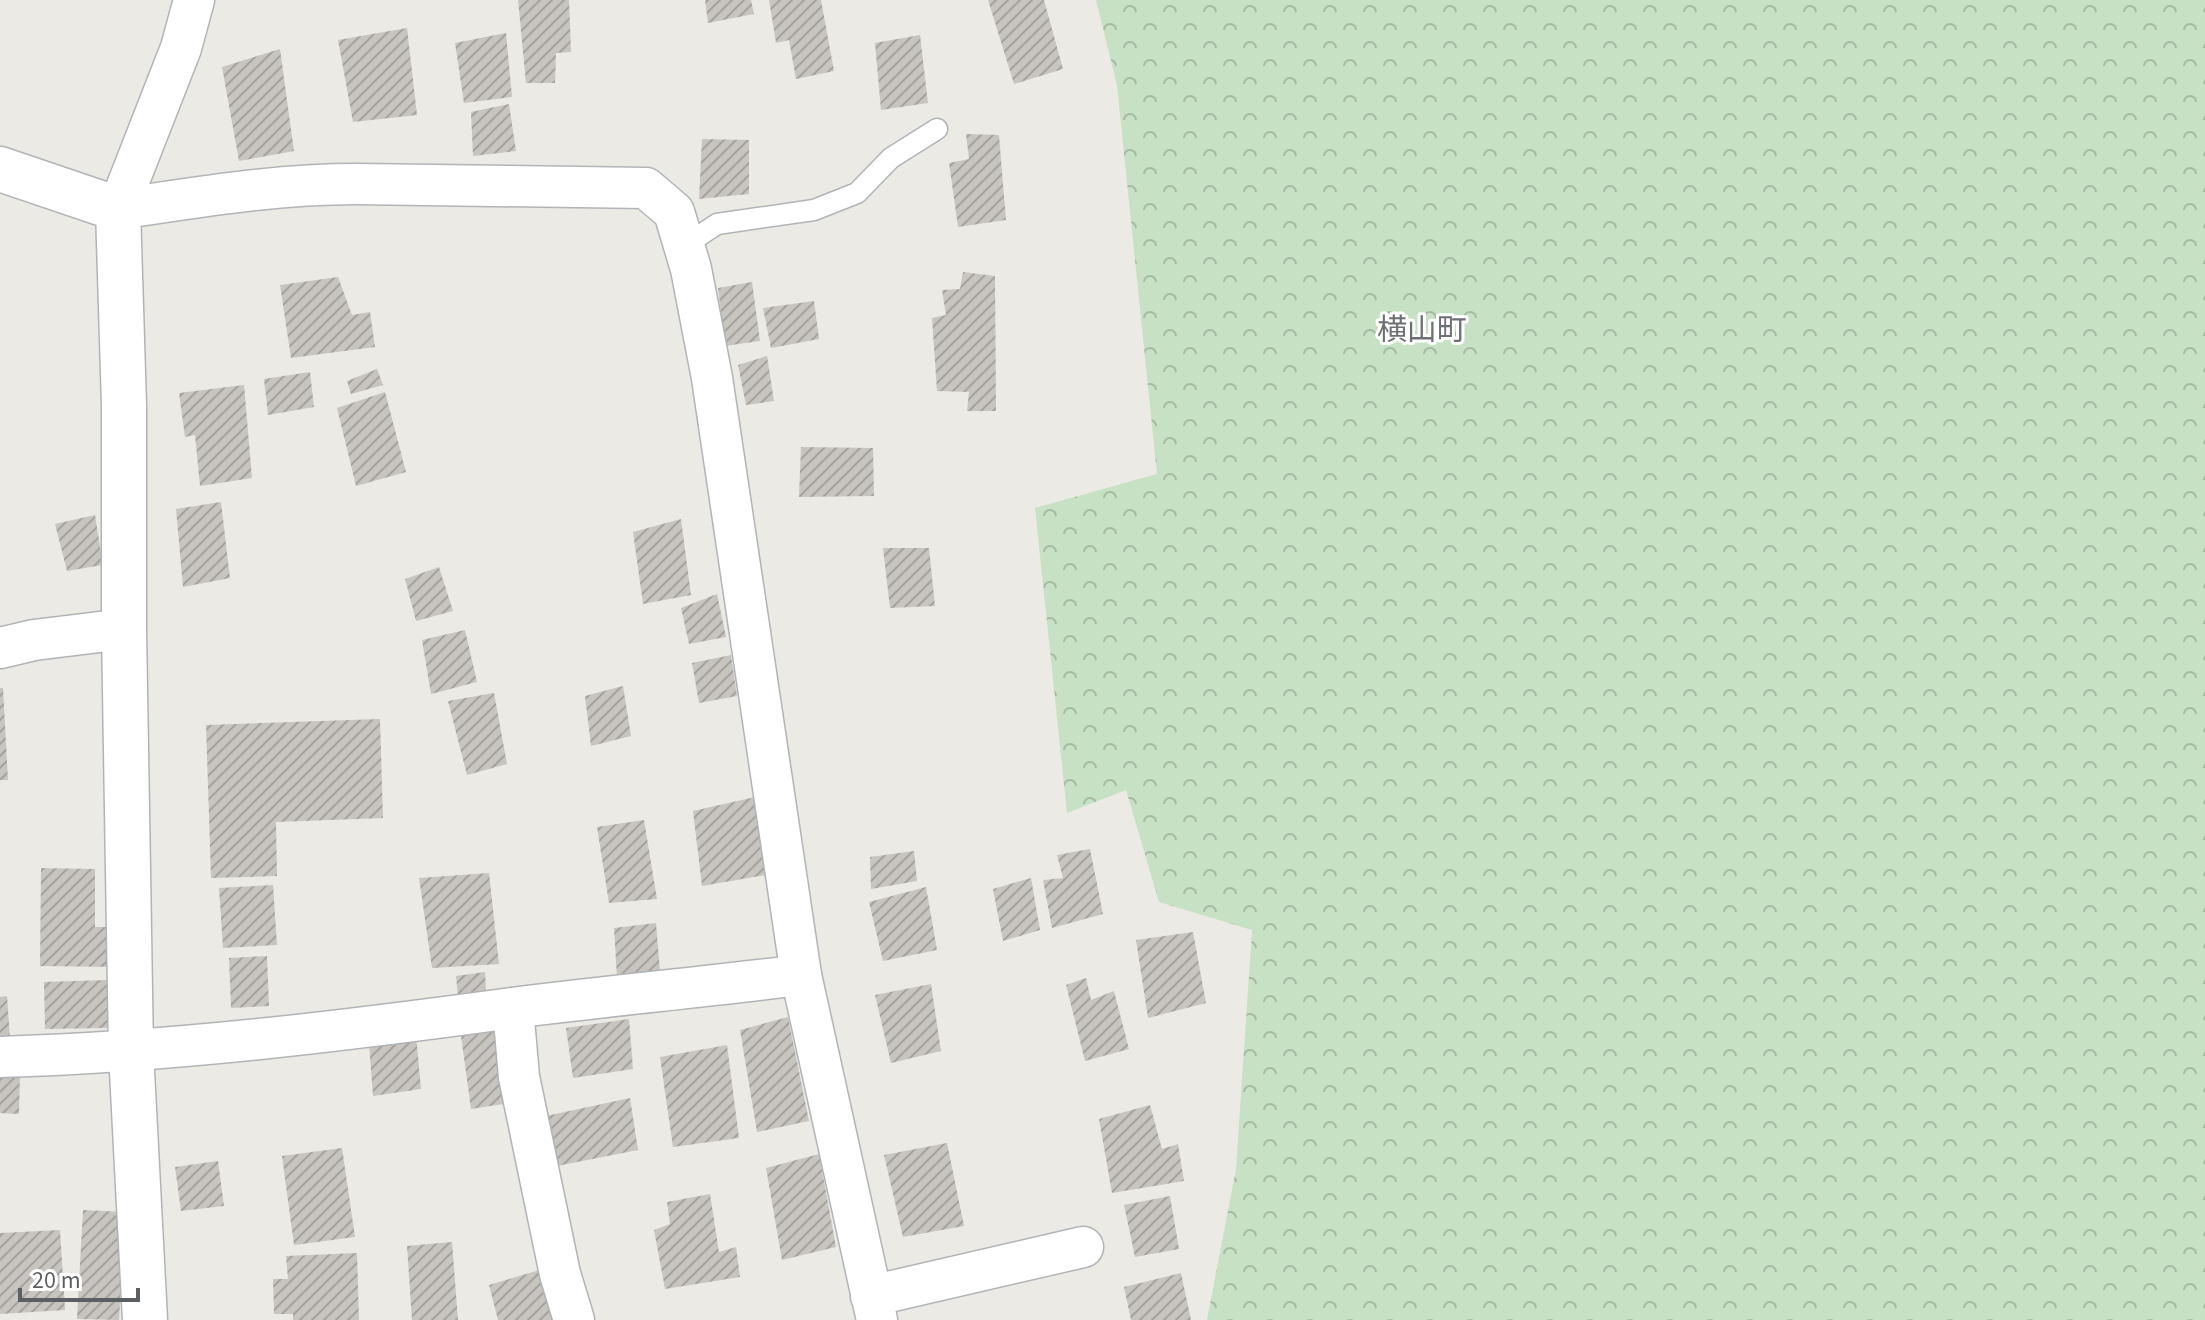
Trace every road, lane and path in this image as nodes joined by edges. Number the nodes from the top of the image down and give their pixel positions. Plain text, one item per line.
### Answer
1 (194, 0) edge
2 (937, 129) dead end
3 (0, 169) edge
4 (118, 209) junction
5 (684, 246) junction
6 (124, 629) junction
7 (0, 648) edge
8 (801, 975) junction
9 (513, 1008) junction
10 (131, 1052) junction
11 (0, 1057) edge
12 (1083, 1247) dead end
13 (874, 1308) edge
14 (145, 1320) edge
15 (574, 1320) edge

1 - 4 street
2 - 5 lane
3 - 4 street
4 - 5 street
4 - 6 street
5 - 8 street
6 - 7 street
6 - 10 street
8 - 9 street
8 - 13 street
9 - 10 street
9 - 15 street
10 - 11 street
10 - 14 street
12 - 13 street

